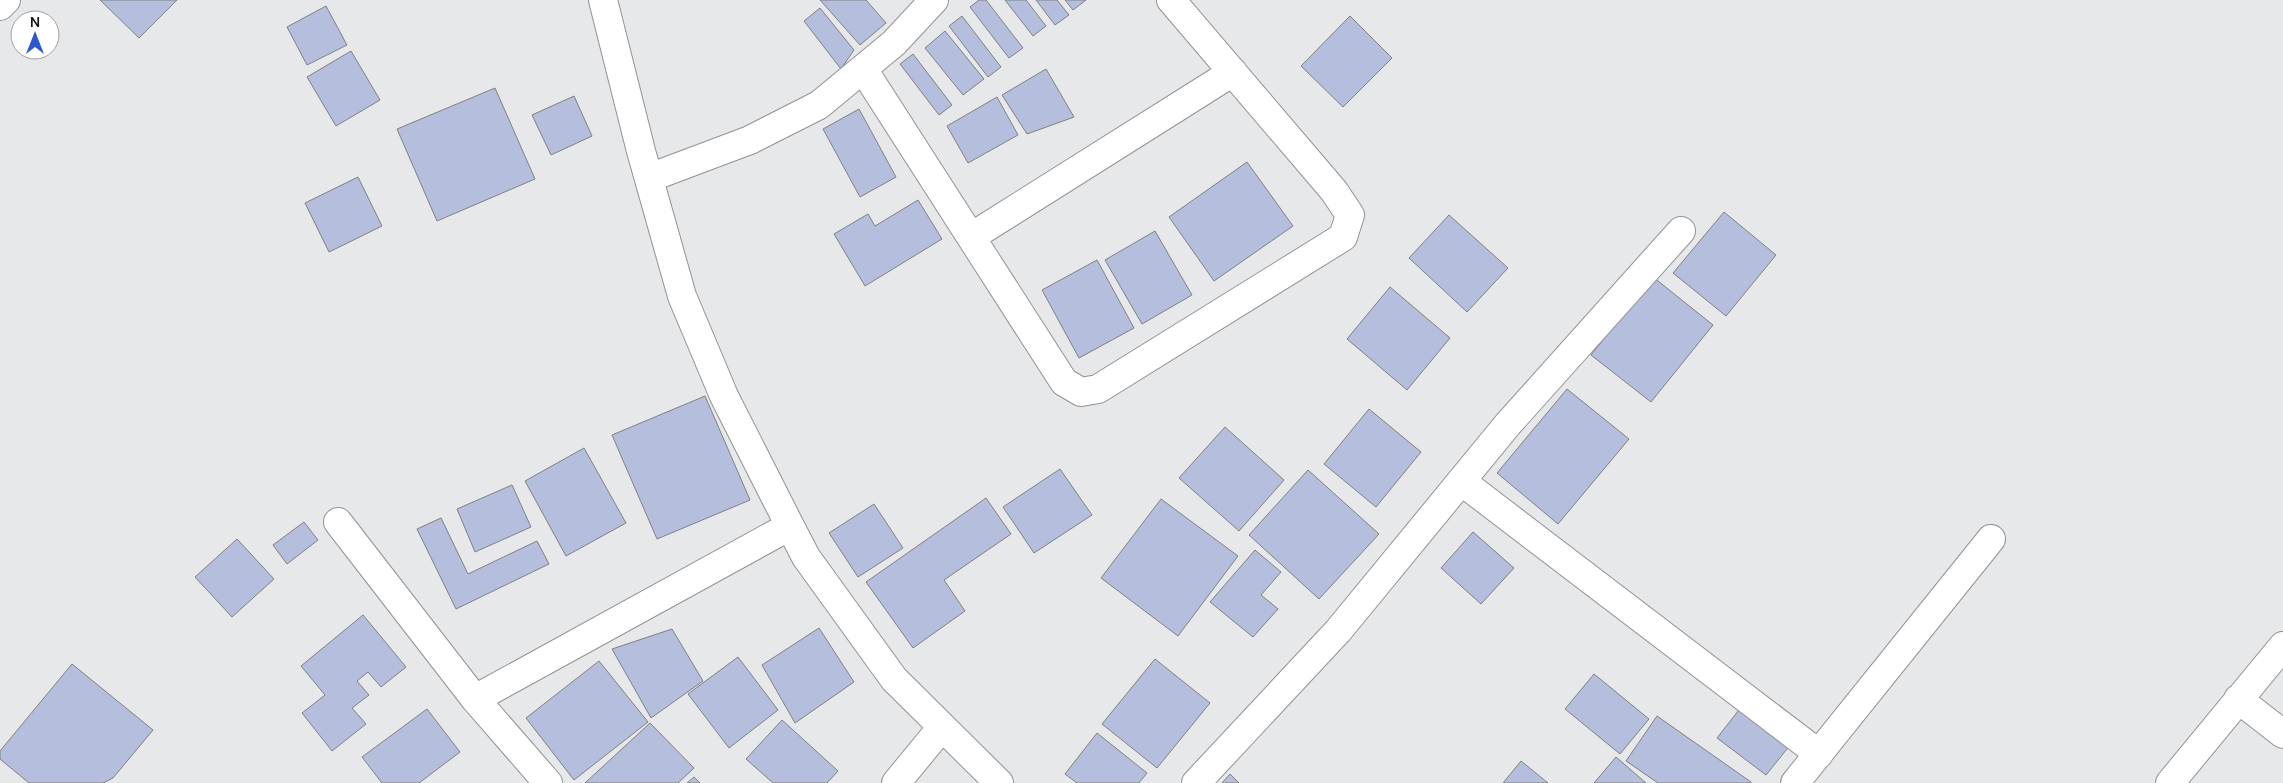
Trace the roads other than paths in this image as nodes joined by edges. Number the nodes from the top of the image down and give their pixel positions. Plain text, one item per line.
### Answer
1 (6, 0) edge
2 (603, 0) edge
3 (934, 0) edge
4 (1171, 0) edge
5 (0, 6) edge
6 (863, 69) junction
7 (1233, 72) junction
8 (649, 178) junction
9 (1681, 231) dead end
10 (971, 237) junction
11 (1461, 481) junction
12 (338, 522) dead end
13 (790, 526) junction
14 (1991, 539) dead end
15 (2283, 646) edge
16 (475, 699) junction
17 (2238, 699) junction
18 (942, 727) junction
19 (2283, 734) edge
20 (1818, 754) junction
21 (548, 783) edge
22 (896, 783) edge
23 (999, 783) edge
24 (1196, 783) edge
25 (1795, 783) edge
26 (2170, 783) edge

1 - 5 street
2 - 8 street
3 - 6 street
4 - 7 street
6 - 8 street
6 - 10 street
7 - 10 street
7 - 10 street
8 - 13 street
9 - 11 street
11 - 20 street
11 - 24 street
12 - 16 street
13 - 16 street
13 - 18 street
14 - 20 street
15 - 17 street
16 - 21 street
17 - 19 street
17 - 26 street
18 - 22 street
18 - 23 street
20 - 25 street

